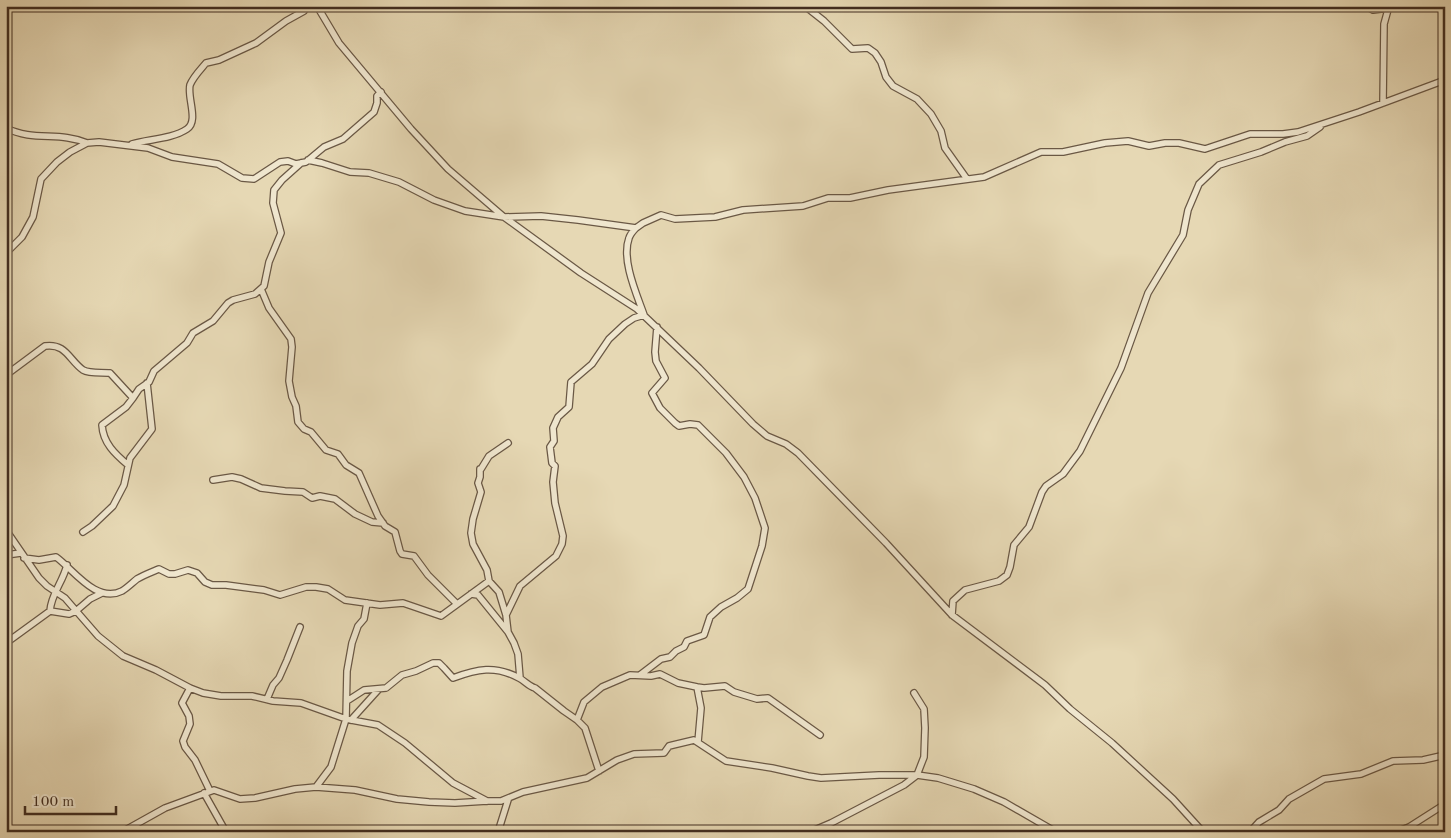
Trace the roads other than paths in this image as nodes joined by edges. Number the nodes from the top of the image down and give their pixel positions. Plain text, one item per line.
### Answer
1 (306, 6) edge
2 (317, 6) edge
3 (805, 6) edge
4 (1366, 6) edge
5 (1389, 7) edge
6 (1445, 80) edge
7 (381, 92) junction
8 (1383, 103) junction
9 (1324, 123) junction
10 (6, 128) edge
11 (87, 143) junction
12 (127, 146) junction
13 (304, 162) junction
14 (967, 179) junction
15 (504, 217) junction
16 (636, 228) junction
17 (6, 253) edge
18 (262, 289) junction
19 (644, 315) junction
20 (656, 326) junction
21 (6, 375) edge
22 (147, 383) junction
23 (133, 398) junction
24 (508, 442) dead end
25 (128, 465) junction
26 (213, 480) dead end
27 (383, 523) junction
28 (6, 530) edge
29 (83, 532) dead end
30 (6, 556) edge
31 (23, 556) junction
32 (67, 566) junction
33 (489, 581) junction
34 (55, 591) junction
35 (102, 593) junction
36 (471, 594) junction
37 (367, 603) junction
38 (456, 604) junction
39 (50, 611) junction
40 (76, 611) junction
41 (506, 615) junction
42 (952, 616) junction
43 (300, 627) dead end
44 (508, 632) junction
45 (6, 644) edge
46 (640, 675) junction
47 (520, 678) junction
48 (697, 687) junction
49 (190, 688) junction
50 (380, 689) junction
51 (914, 693) dead end
52 (267, 699) junction
53 (348, 701) junction
54 (349, 719) junction
55 (577, 720) junction
56 (820, 735) dead end
57 (698, 742) junction
58 (1445, 755) edge
59 (599, 771) junction
60 (917, 775) junction
61 (316, 787) junction
62 (207, 792) junction
63 (487, 800) junction
64 (508, 800) junction
65 (1445, 804) edge
66 (122, 832) edge
67 (226, 832) edge
68 (498, 832) edge
69 (810, 832) edge
70 (1056, 832) edge
71 (1203, 832) edge
72 (1250, 832) edge
73 (1396, 832) edge

1 - 12 street
2 - 7 street
3 - 14 street
4 - 5 street
5 - 8 street
6 - 8 street
7 - 13 street
7 - 15 street
8 - 9 street
9 - 14 street
9 - 42 street
10 - 11 street
11 - 12 street
11 - 17 street
12 - 13 street
13 - 15 street
13 - 18 street
14 - 16 street
15 - 16 street
15 - 19 street
16 - 19 street
18 - 22 street
18 - 27 street
19 - 20 street
19 - 41 street
20 - 42 street
20 - 46 street
21 - 23 street
22 - 23 street
22 - 25 street
23 - 25 street
24 - 33 street
25 - 29 street
26 - 27 street
27 - 38 street
28 - 31 street
30 - 31 street
31 - 32 street
31 - 34 street
32 - 34 street
32 - 35 street
33 - 36 street
33 - 41 street
34 - 39 street
34 - 40 street
35 - 37 street
35 - 40 street
36 - 38 street
36 - 44 street
37 - 38 street
37 - 53 street
39 - 40 street
39 - 45 street
40 - 49 street
41 - 44 street
42 - 71 street
43 - 52 street
44 - 47 street
46 - 48 street
46 - 55 street
47 - 50 street
47 - 55 street
48 - 56 street
48 - 57 street
49 - 52 street
49 - 62 street
50 - 53 street
50 - 54 street
51 - 60 street
52 - 54 street
53 - 54 street
54 - 61 street
54 - 63 street
55 - 59 street
57 - 59 street
57 - 60 street
58 - 72 street
59 - 64 street
60 - 69 street
60 - 70 street
61 - 62 street
61 - 63 street
62 - 66 street
62 - 67 street
63 - 64 street
64 - 68 street
65 - 73 street

